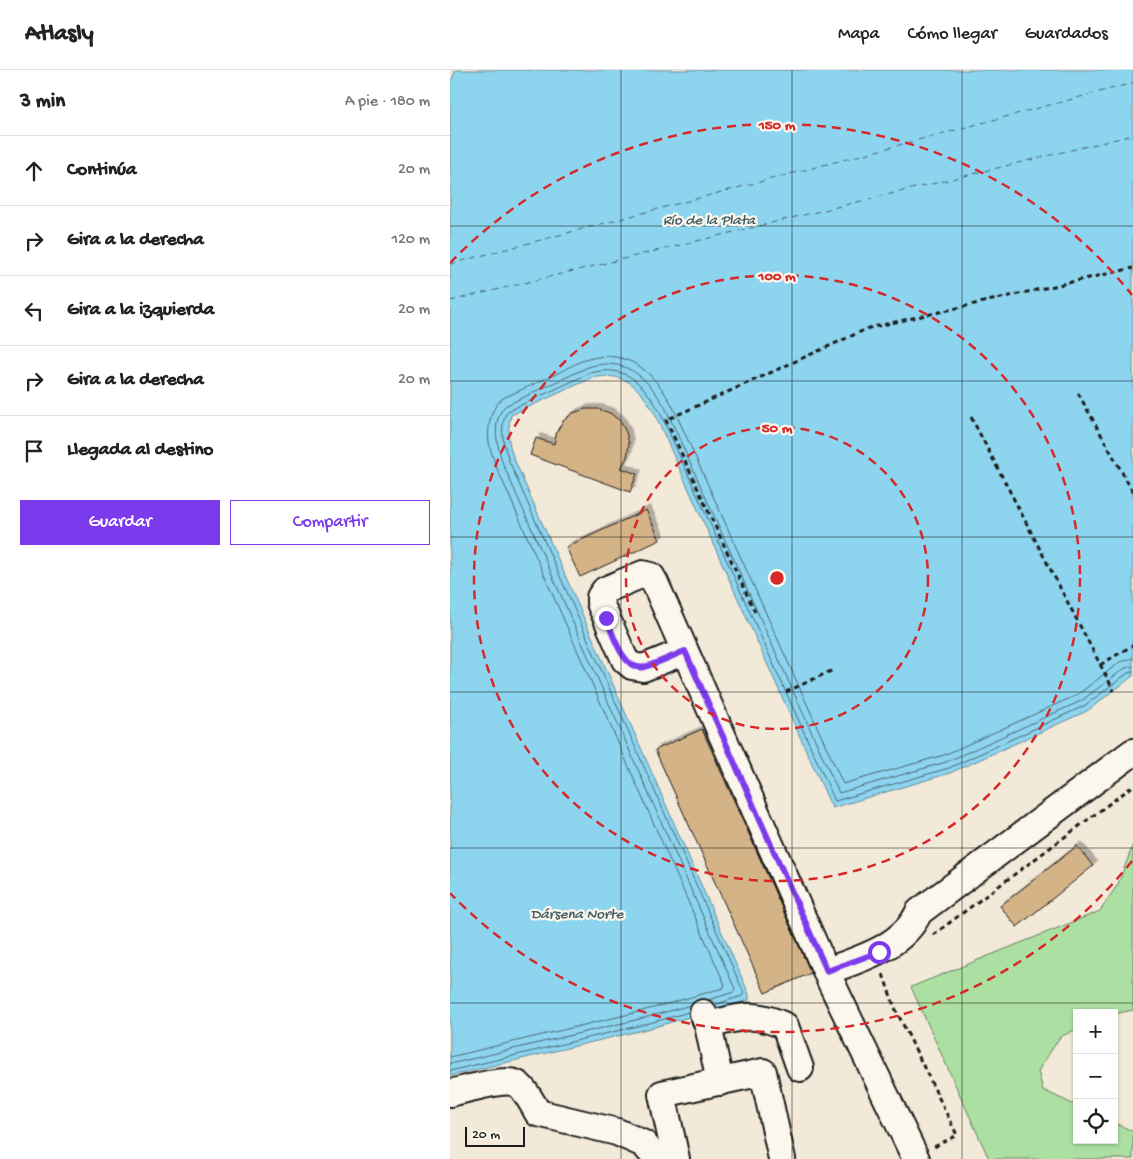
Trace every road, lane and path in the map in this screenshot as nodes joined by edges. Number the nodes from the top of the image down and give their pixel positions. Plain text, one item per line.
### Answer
1 (1133, 268) edge
2 (1078, 393) dead end
3 (971, 417) dead end
4 (1133, 492) edge
5 (755, 612) dead end
6 (1133, 645) edge
7 (685, 651) dead end
8 (1100, 665) junction
9 (833, 670) dead end
10 (1114, 691) dead end
11 (786, 692) dead end
12 (1133, 752) edge
13 (1133, 786) edge
14 (930, 937) dead end
15 (827, 971) junction
16 (883, 972) dead end
17 (800, 1068) dead end
18 (720, 1082) junction
19 (450, 1093) edge
20 (921, 1155) edge
21 (659, 1159) edge
22 (782, 1159) edge

1 - 5 path
2 - 4 path
3 - 8 path
6 - 8 path
7 - 15 lane
8 - 10 path
9 - 11 path
12 - 15 lane
13 - 14 path
15 - 20 lane
16 - 20 path
17 - 18 lane
18 - 21 lane
18 - 22 lane
19 - 21 lane

